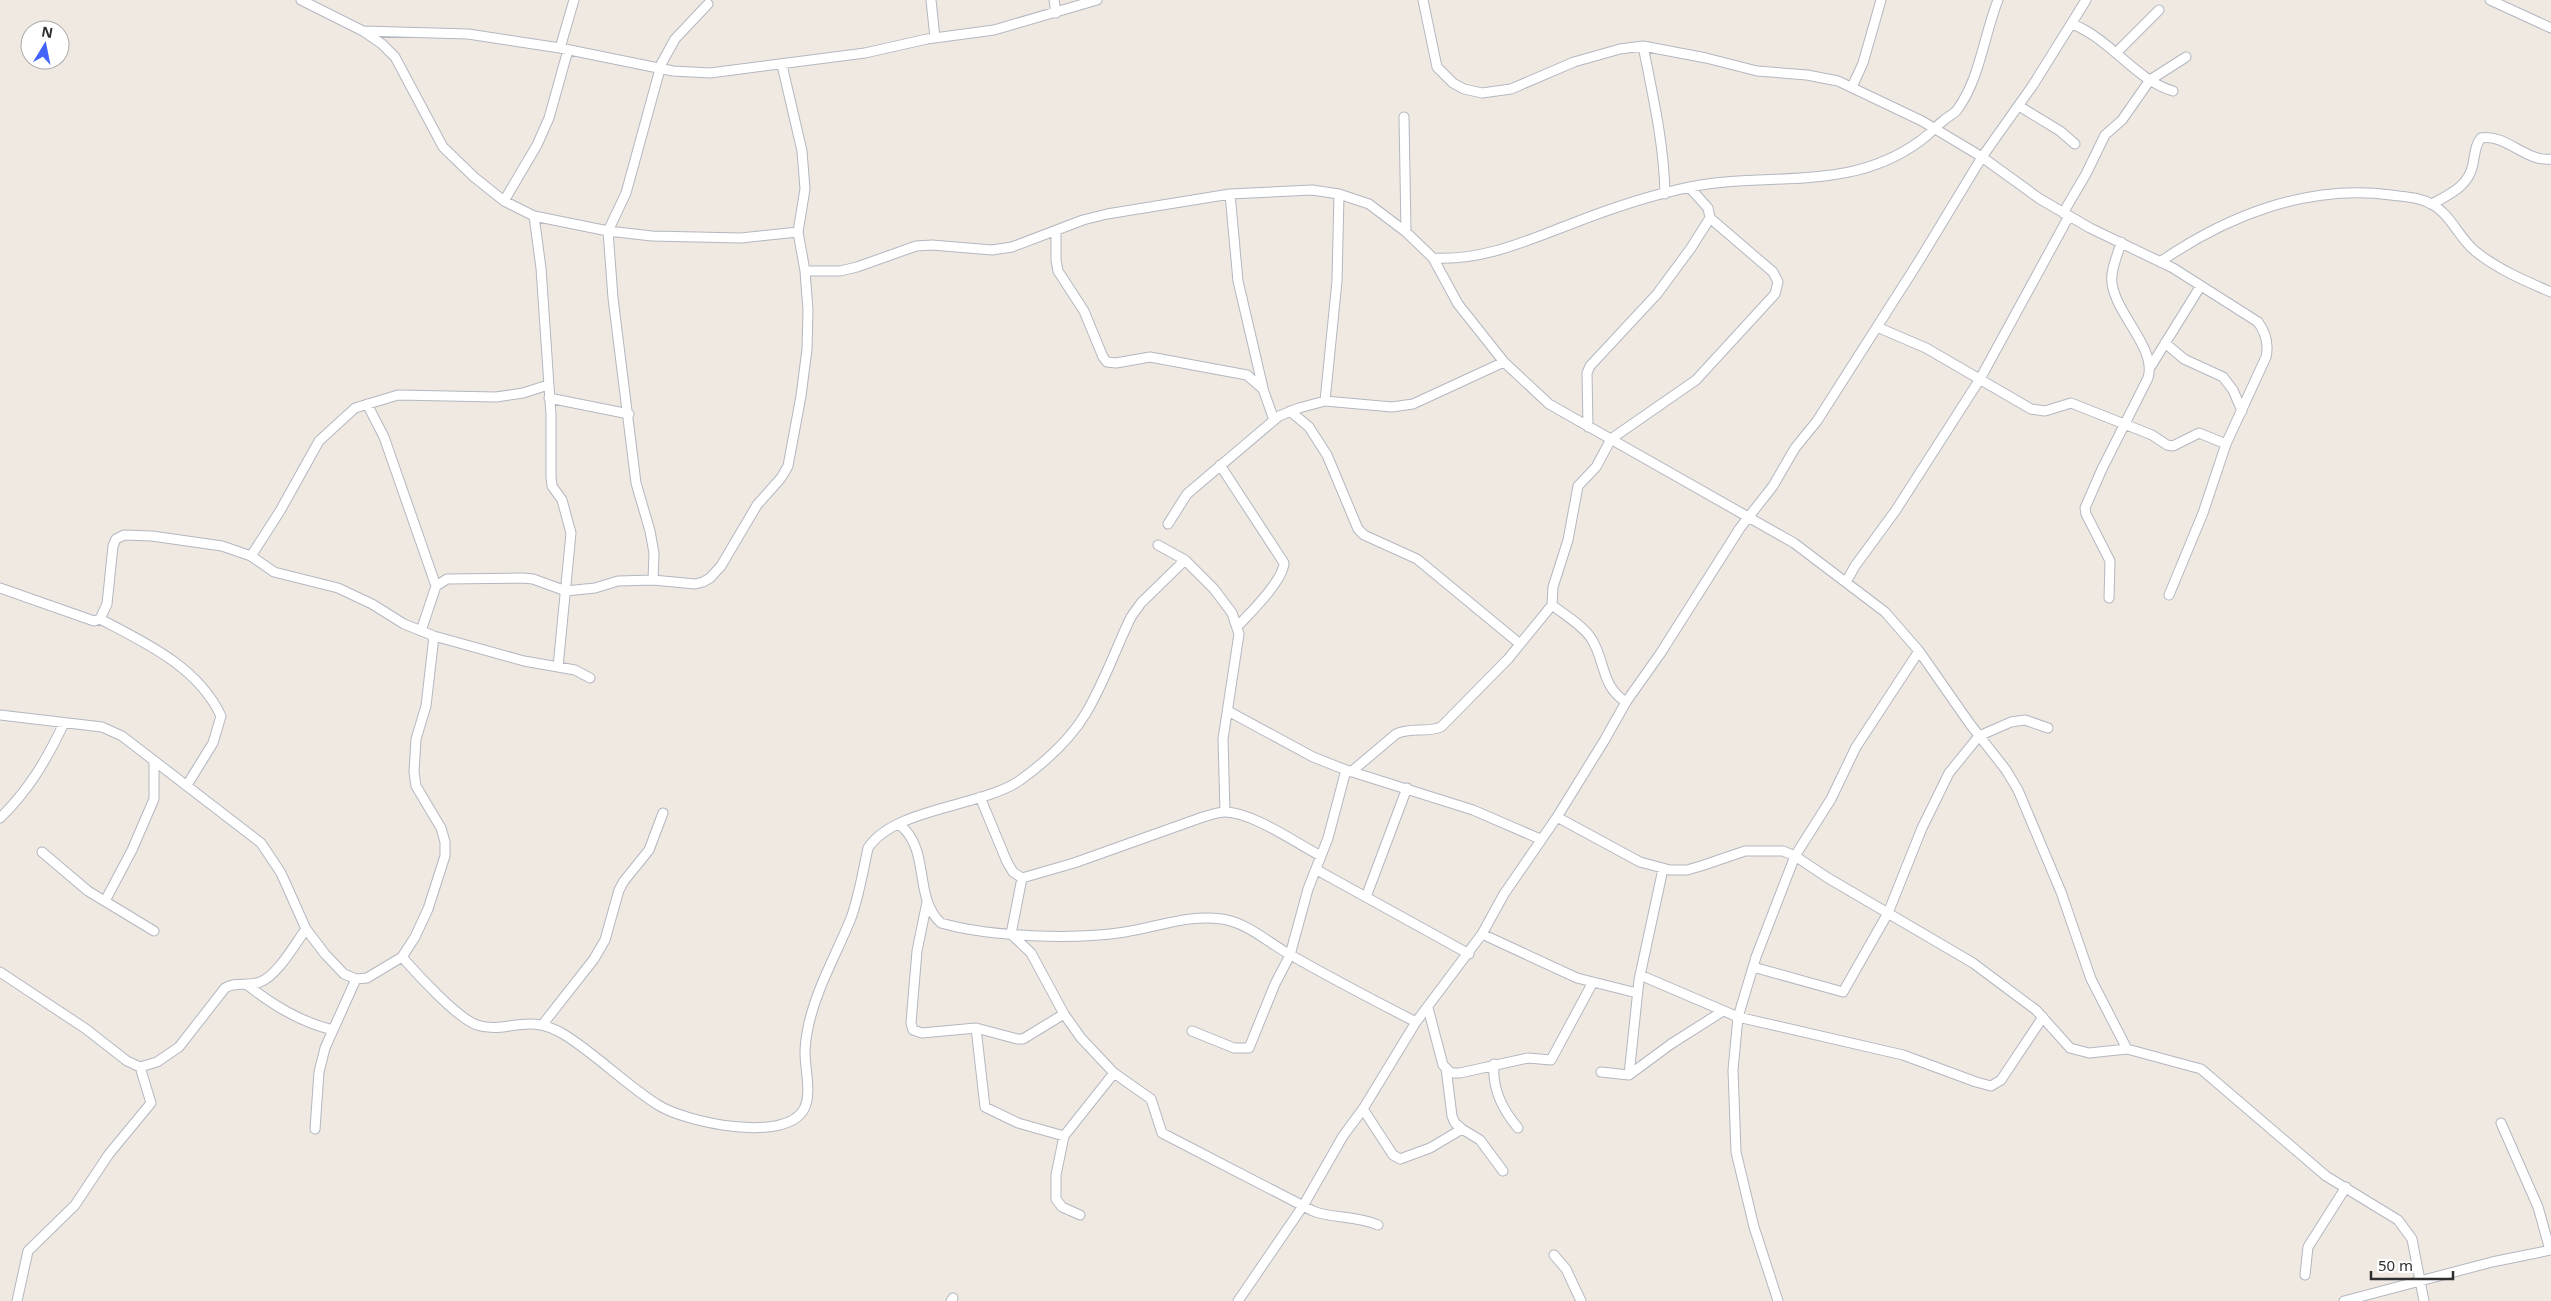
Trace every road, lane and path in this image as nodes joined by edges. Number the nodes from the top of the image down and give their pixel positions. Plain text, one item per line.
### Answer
1 (301, 0) edge
2 (574, 0) edge
3 (931, 0) edge
4 (1054, 0) edge
5 (1097, 0) edge
6 (1423, 0) edge
7 (1881, 0) edge
8 (1998, 0) edge
9 (2086, 0) edge
10 (2490, 0) edge
11 (708, 4) dead end
12 (2159, 10) dead end
13 (1056, 13) junction
14 (2072, 24) junction
15 (2551, 28) edge
16 (363, 31) junction
17 (935, 38) junction
18 (1643, 46) junction
19 (564, 49) junction
20 (2117, 52) junction
21 (2186, 57) dead end
22 (782, 65) junction
23 (660, 68) junction
24 (2150, 80) junction
25 (1852, 87) junction
26 (2173, 91) dead end
27 (2019, 106) junction
28 (1404, 117) dead end
29 (1935, 130) junction
30 (2076, 144) dead end
31 (1982, 157) junction
32 (2551, 159) edge
33 (1690, 188) junction
34 (1230, 194) junction
35 (1340, 194) junction
36 (1665, 194) junction
37 (504, 201) junction
38 (2432, 204) junction
39 (2066, 214) junction
40 (534, 216) junction
41 (1710, 218) junction
42 (608, 231) junction
43 (1056, 231) junction
44 (798, 232) junction
45 (1406, 232) junction
46 (2121, 242) junction
47 (1433, 258) junction
48 (2160, 262) junction
49 (806, 271) junction
50 (2200, 287) junction
51 (2551, 292) edge
52 (1877, 327) junction
53 (2165, 343) junction
54 (1504, 362) junction
55 (2151, 366) junction
56 (1980, 379) junction
57 (548, 385) junction
58 (1263, 389) junction
59 (549, 398) junction
60 (1325, 401) junction
61 (367, 404) junction
62 (1290, 412) junction
63 (2242, 412) junction
64 (629, 414) junction
65 (1274, 420) junction
66 (2124, 424) junction
67 (1588, 427) junction
68 (1611, 439) junction
69 (2226, 444) junction
70 (1220, 465) junction
71 (1749, 518) junction
72 (1168, 524) dead end
73 (1158, 545) dead end
74 (251, 556) junction
75 (1185, 560) junction
76 (653, 580) junction
77 (1846, 582) junction
78 (436, 586) junction
79 (0, 588) edge
80 (566, 591) junction
81 (2169, 594) dead end
82 (2109, 598) dead end
83 (1552, 605) junction
84 (100, 619) junction
85 (1237, 627) junction
86 (421, 631) junction
87 (434, 636) junction
88 (1520, 644) junction
89 (1919, 651) junction
90 (558, 667) junction
91 (590, 678) dead end
92 (1626, 702) junction
93 (1228, 711) junction
94 (0, 714) edge
95 (64, 723) junction
96 (2048, 728) dead end
97 (1979, 736) junction
98 (154, 761) junction
99 (1348, 771) junction
100 (187, 785) junction
101 (1407, 788) junction
102 (980, 797) junction
103 (1224, 812) junction
104 (664, 813) dead end
105 (1557, 817) junction
106 (0, 818) edge
107 (900, 825) junction
108 (1540, 838) junction
109 (42, 852) dead end
110 (1321, 856) junction
111 (1796, 856) junction
112 (1664, 868) junction
113 (1317, 870) junction
114 (1022, 878) junction
115 (1366, 897) junction
116 (105, 901) junction
117 (927, 902) junction
118 (1888, 913) junction
119 (306, 929) junction
120 (154, 931) dead end
121 (1010, 934) junction
122 (1482, 934) junction
123 (1469, 954) junction
124 (1290, 955) junction
125 (402, 957) junction
126 (1753, 967) junction
127 (0, 972) edge
128 (1640, 975) junction
129 (356, 980) junction
130 (1593, 982) junction
131 (246, 984) junction
132 (1637, 993) junction
133 (1428, 1008) junction
134 (1723, 1011) junction
135 (1064, 1014) junction
136 (1738, 1017) junction
137 (2043, 1017) junction
138 (1416, 1022) junction
139 (543, 1024) junction
140 (976, 1028) junction
141 (333, 1030) junction
142 (1192, 1031) dead end
143 (2128, 1049) junction
144 (1494, 1064) junction
145 (140, 1067) junction
146 (1446, 1068) junction
147 (1601, 1072) dead end
148 (1114, 1073) junction
149 (1629, 1076) junction
150 (1364, 1109) junction
151 (2501, 1123) dead end
152 (1518, 1128) dead end
153 (315, 1129) dead end
154 (1462, 1129) junction
155 (1064, 1136) junction
156 (1503, 1171) dead end
157 (2346, 1187) junction
158 (1303, 1206) junction
159 (1080, 1215) dead end
160 (1378, 1224) dead end
161 (2550, 1250) edge
162 (1554, 1255) dead end
163 (2305, 1275) dead end
164 (2420, 1280) junction
165 (17, 1301) edge
166 (1238, 1301) edge
167 (1581, 1301) edge
168 (1778, 1301) edge
169 (2344, 1301) edge
170 (2424, 1301) edge

1 - 16 street
2 - 19 street
3 - 17 street
4 - 13 street
5 - 13 street
6 - 18 street
7 - 25 street
8 - 29 street
9 - 14 street
10 - 15 street
11 - 23 street
12 - 20 street
13 - 17 street
14 - 20 street
14 - 27 street
16 - 19 street
16 - 37 street
17 - 22 street
18 - 25 street
18 - 36 street
19 - 23 street
19 - 37 street
20 - 24 street
21 - 24 street
22 - 23 street
22 - 44 street
23 - 42 street
24 - 26 street
24 - 39 street
25 - 29 street
27 - 30 street
27 - 31 street
28 - 45 street
29 - 31 street
29 - 33 street
31 - 39 street
31 - 52 street
32 - 38 street
33 - 36 street
33 - 41 street
34 - 35 street
34 - 43 street
34 - 58 street
35 - 45 street
35 - 60 street
36 - 47 street
37 - 40 street
38 - 48 street
38 - 51 street
39 - 46 street
39 - 56 street
40 - 42 street
40 - 57 street
41 - 67 street
41 - 68 street
42 - 44 street
42 - 64 street
43 - 49 street
43 - 58 street
44 - 49 street
45 - 47 street
46 - 48 street
46 - 55 street
47 - 54 street
48 - 50 street
49 - 76 street
50 - 53 street
50 - 63 street
52 - 56 street
52 - 71 street
53 - 55 street
53 - 63 street
54 - 60 street
54 - 67 street
55 - 66 street
56 - 66 street
56 - 77 street
57 - 59 street
57 - 61 street
58 - 65 street
59 - 64 street
59 - 80 street
60 - 62 street
61 - 74 street
61 - 78 street
62 - 65 street
62 - 88 street
63 - 69 street
64 - 76 street
65 - 70 street
66 - 69 street
66 - 82 street
67 - 68 street
68 - 71 street
68 - 83 street
69 - 81 street
70 - 72 street
70 - 85 street
71 - 77 street
71 - 92 street
73 - 75 street
74 - 84 street
74 - 86 street
75 - 85 street
75 - 102 street
76 - 80 street
77 - 89 street
78 - 80 street
78 - 86 street
79 - 84 street
80 - 90 street
83 - 88 street
83 - 92 street
84 - 100 street
85 - 93 street
86 - 87 street
87 - 90 street
87 - 125 street
88 - 99 street
89 - 97 street
89 - 111 street
90 - 91 street
92 - 105 street
93 - 99 street
93 - 103 street
94 - 95 street
95 - 98 street
95 - 106 street
96 - 97 street
97 - 118 street
97 - 143 street
98 - 100 street
98 - 116 street
99 - 101 street
99 - 110 street
100 - 119 street
101 - 108 street
101 - 115 street
102 - 107 street
102 - 114 street
103 - 110 street
103 - 114 street
104 - 139 street
105 - 108 street
105 - 112 street
107 - 117 street
107 - 139 street
108 - 122 street
109 - 116 street
110 - 113 street
111 - 112 street
111 - 118 street
111 - 126 street
112 - 128 street
113 - 115 street
113 - 124 street
114 - 121 street
115 - 123 street
116 - 120 street
117 - 121 street
117 - 140 street
118 - 126 street
118 - 137 street
119 - 129 street
119 - 131 street
121 - 124 street
121 - 135 street
122 - 123 street
122 - 130 street
123 - 133 street
124 - 138 street
124 - 142 street
125 - 129 street
125 - 139 street
126 - 136 street
127 - 145 street
128 - 132 street
128 - 134 street
129 - 141 street
130 - 132 street
130 - 144 street
131 - 141 street
131 - 145 street
132 - 149 street
133 - 138 street
133 - 146 street
134 - 136 street
134 - 149 street
135 - 140 street
135 - 148 street
136 - 137 street
136 - 168 street
137 - 143 street
138 - 150 street
140 - 155 street
141 - 153 street
143 - 157 street
144 - 146 street
144 - 152 street
145 - 165 street
146 - 154 street
147 - 149 street
148 - 155 street
148 - 158 street
150 - 154 street
150 - 158 street
151 - 161 street
154 - 156 street
155 - 159 street
157 - 163 street
157 - 164 street
158 - 160 street
158 - 166 street
161 - 164 street
162 - 167 street
164 - 169 street
164 - 170 street

